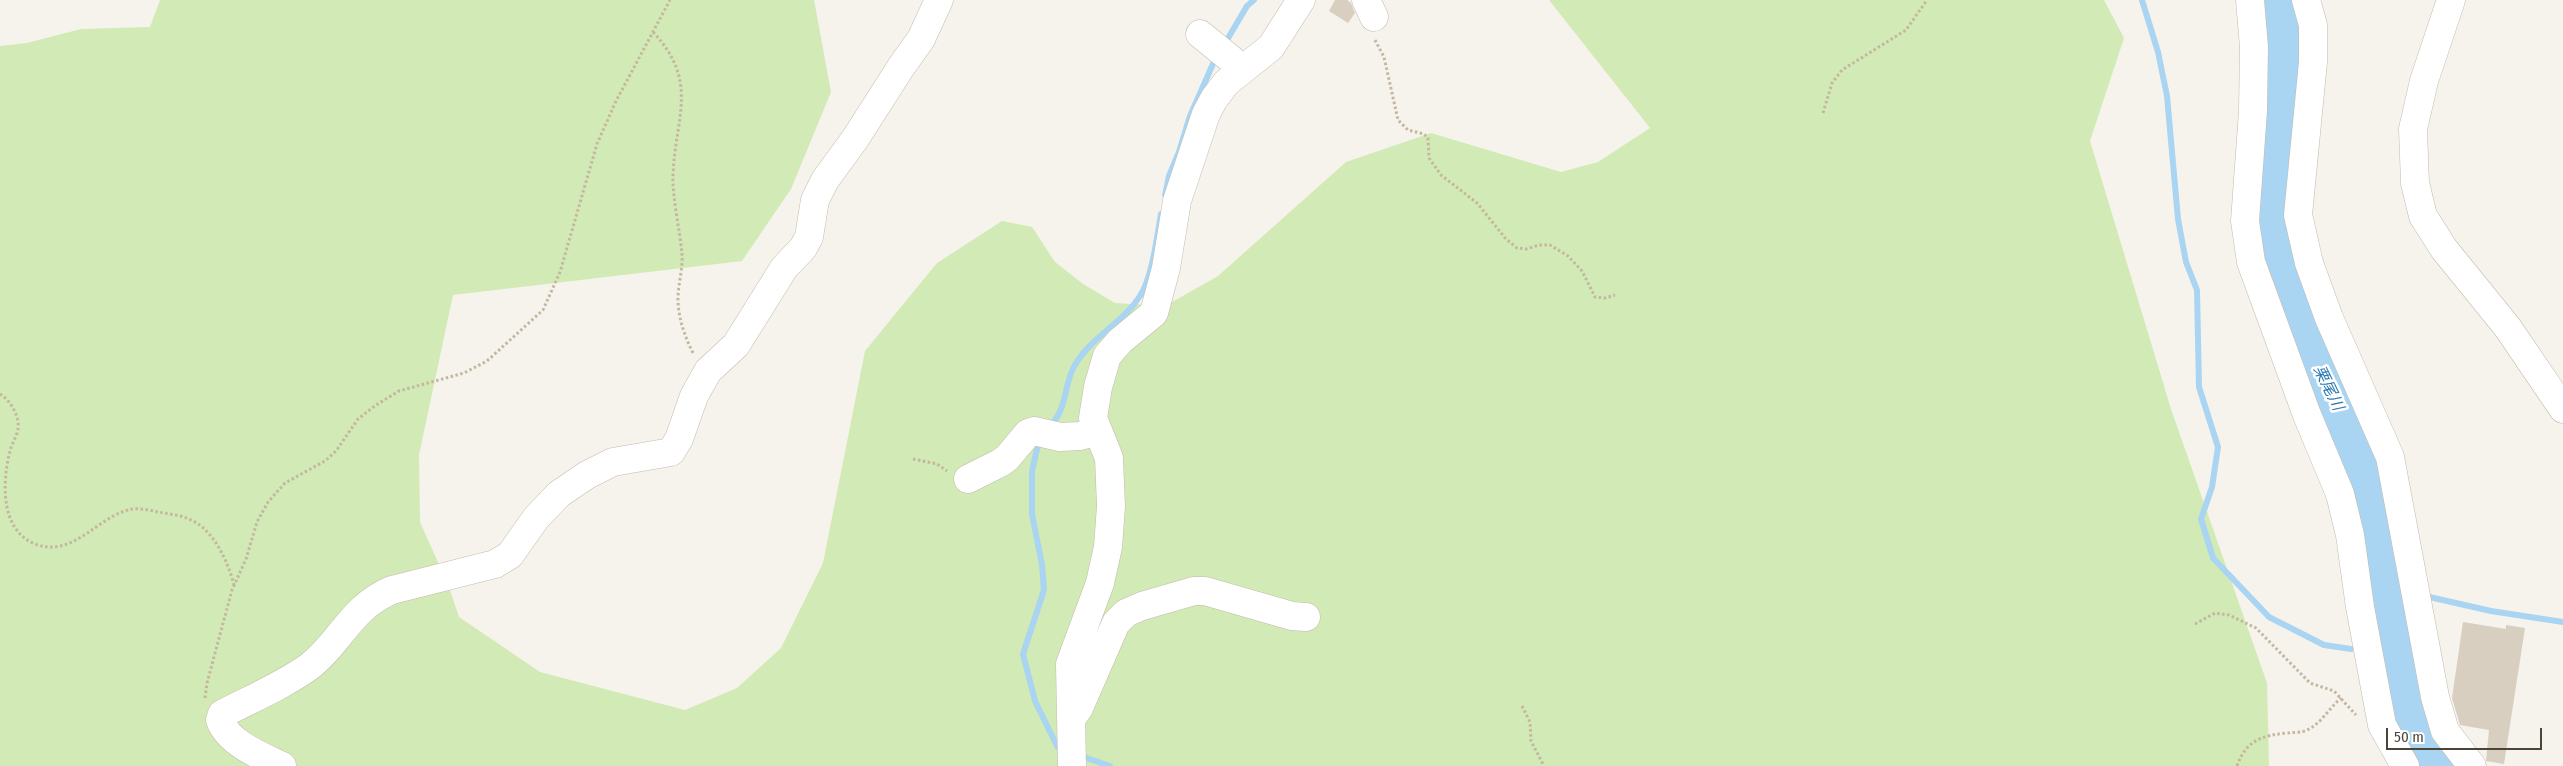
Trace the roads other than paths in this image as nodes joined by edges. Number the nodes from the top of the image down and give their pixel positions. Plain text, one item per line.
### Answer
1 (939, 0) edge
2 (1301, 0) edge
3 (2250, 0) edge
4 (2306, 0) edge
5 (2451, 0) edge
6 (1200, 34) dead end
7 (1243, 69) junction
8 (2563, 408) edge
9 (1098, 431) junction
10 (968, 479) road end
11 (1306, 617) dead end
12 (1071, 719) junction
13 (282, 766) edge
14 (1072, 766) edge
15 (2405, 766) edge
16 (2472, 766) edge

1 - 13 street
2 - 7 street
3 - 15 street
4 - 16 street
5 - 8 street
6 - 7 street
7 - 9 street
9 - 10 street
9 - 12 street
11 - 12 street
12 - 14 street

